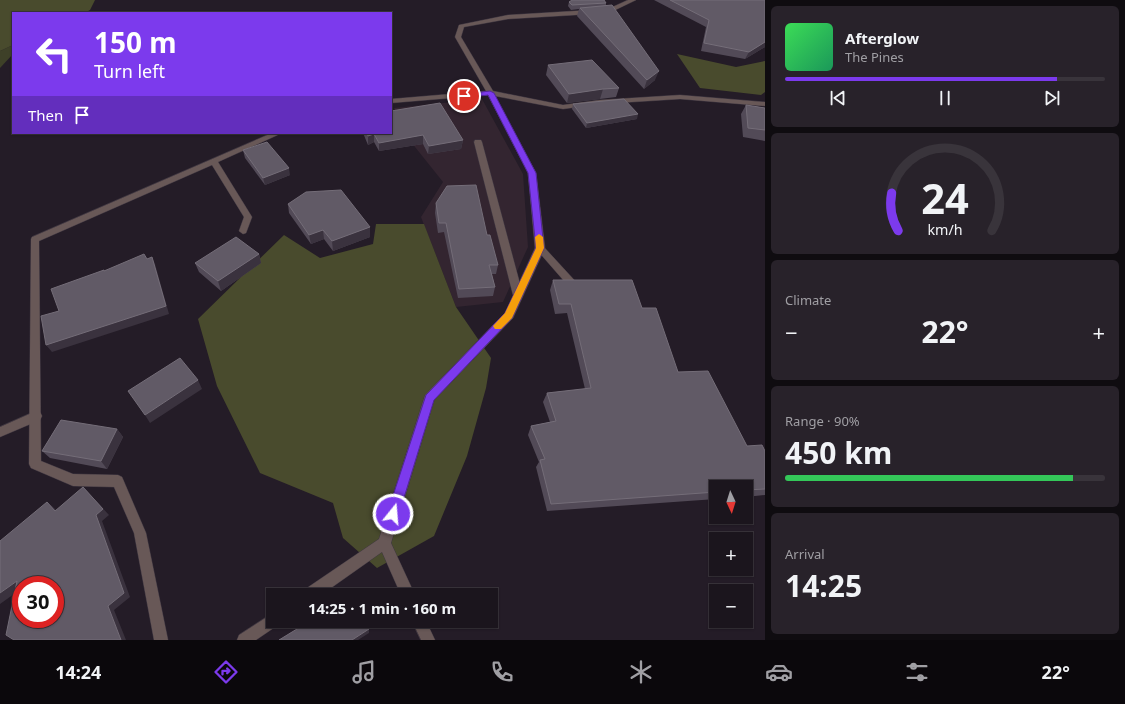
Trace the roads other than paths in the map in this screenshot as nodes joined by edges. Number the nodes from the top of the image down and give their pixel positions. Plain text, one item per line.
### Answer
1 (633, 0) edge
2 (490, 93) junction
3 (392, 101) edge
4 (765, 104) edge
5 (276, 134) edge
6 (478, 142) dead end
7 (214, 162) junction
8 (243, 231) dead end
9 (540, 248) junction
10 (574, 286) edge
11 (518, 295) junction
12 (36, 416) junction
13 (0, 432) edge
14 (384, 543) junction
15 (319, 588) edge
16 (405, 588) edge
17 (266, 625) edge
18 (423, 628) edge
19 (161, 640) edge
20 (244, 640) edge
21 (428, 640) edge

1 - 2 street
2 - 3 street
2 - 4 street
2 - 9 street
5 - 7 street
6 - 11 street
7 - 8 street
7 - 12 street
9 - 10 street
9 - 11 street
11 - 14 street
12 - 13 street
12 - 19 street
14 - 15 street
14 - 16 street
17 - 20 street
18 - 21 street

